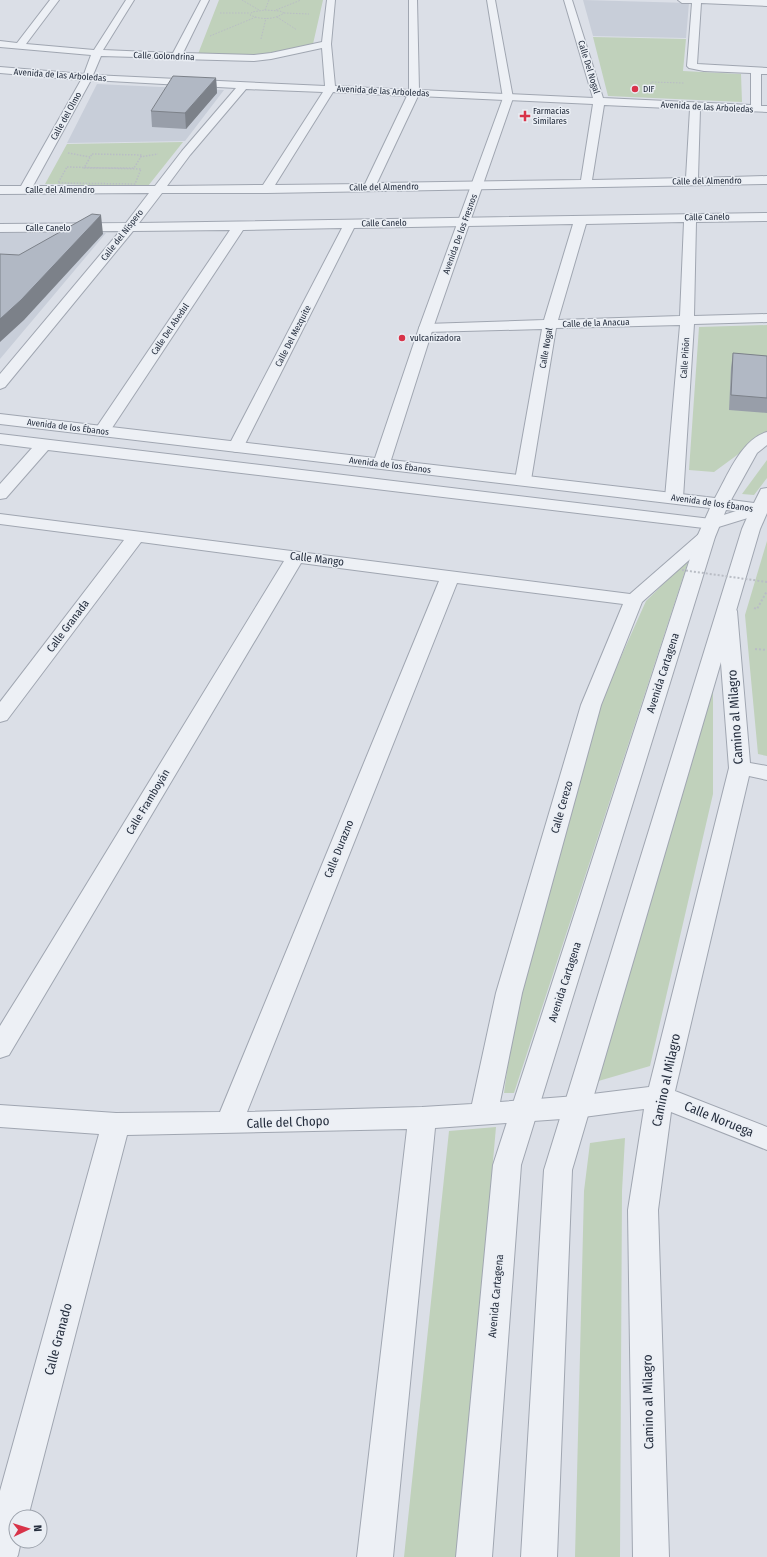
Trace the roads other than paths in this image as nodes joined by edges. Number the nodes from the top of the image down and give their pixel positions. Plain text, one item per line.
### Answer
1 (55, 0) edge
2 (130, 0) edge
3 (205, 0) edge
4 (331, 0) edge
5 (413, 0) edge
6 (491, 0) edge
7 (568, 0) edge
8 (682, 0) edge
9 (697, 0) edge
10 (767, 3) edge
11 (0, 44) edge
12 (326, 44) junction
13 (19, 46) junction
14 (97, 53) junction
15 (176, 57) junction
16 (4, 71) edge
17 (762, 71) edge
18 (87, 78) junction
19 (0, 81) edge
20 (244, 85) junction
21 (330, 89) junction
22 (414, 93) junction
23 (508, 98) junction
24 (599, 102) junction
25 (695, 106) junction
26 (762, 109) edge
27 (767, 180) edge
28 (692, 181) junction
29 (586, 183) junction
30 (477, 185) junction
31 (370, 187) junction
32 (267, 189) junction
33 (0, 190) edge
34 (25, 190) junction
35 (157, 190) junction
36 (767, 217) edge
37 (690, 218) junction
38 (581, 219) junction
39 (465, 222) junction
40 (350, 224) junction
41 (239, 226) junction
42 (0, 228) edge
43 (129, 228) junction
44 (767, 318) edge
45 (688, 320) junction
46 (550, 324) junction
47 (426, 328) junction
48 (0, 384) edge
49 (0, 419) edge
50 (102, 431) junction
51 (767, 437) edge
52 (0, 439) edge
53 (43, 445) junction
54 (236, 447) junction
55 (381, 465) junction
56 (524, 480) junction
57 (767, 493) edge
58 (0, 494) edge
59 (674, 498) junction
60 (720, 504) junction
61 (758, 510) junction
62 (0, 518) edge
63 (709, 531) junction
64 (137, 536) junction
65 (296, 556) junction
66 (450, 576) junction
67 (634, 600) junction
68 (739, 609) junction
69 (0, 716) edge
70 (740, 768) junction
71 (767, 773) edge
72 (1, 1045) edge
73 (660, 1096) junction
74 (576, 1107) junction
75 (525, 1110) junction
76 (484, 1113) junction
77 (0, 1116) edge
78 (422, 1118) junction
79 (229, 1123) junction
80 (116, 1124) junction
81 (767, 1139) edge
82 (0, 1555) edge
83 (375, 1557) edge
84 (474, 1557) edge
85 (539, 1557) edge
86 (651, 1557) edge

1 - 13 street
2 - 14 street, Calle del Olmo
3 - 15 street
4 - 12 street
5 - 22 street
6 - 23 street, Avenida De los Fresnos
7 - 24 street, Calle Del Nogal
8 - 9 street
9 - 10 street
9 - 17 street
11 - 13 street, Calle Golondrina
12 - 15 street, Calle Golondrina
12 - 21 street
13 - 14 street, Calle Golondrina
14 - 15 street, Calle Golondrina
14 - 18 street, Calle del Olmo
16 - 18 street, Avenida de las Arboledas
16 - 19 street
17 - 26 street
18 - 20 street, Avenida de las Arboledas
18 - 34 street, Calle del Olmo
20 - 21 street, Avenida de las Arboledas
20 - 35 street, Calle del Níspero
21 - 22 street, Avenida de las Arboledas
21 - 32 street
22 - 23 street, Avenida de las Arboledas
22 - 31 street
23 - 24 street, Avenida de las Arboledas
23 - 30 street, Avenida De los Fresnos
24 - 25 street, Avenida de las Arboledas
24 - 29 street, Calle Del Nogal
25 - 26 street, Avenida de las Arboledas
25 - 28 street
27 - 28 street, Calle del Almendro
28 - 29 street, Calle del Almendro
29 - 30 street, Calle del Almendro
30 - 31 street, Calle del Almendro
30 - 39 street, Avenida De los Fresnos
31 - 32 street, Calle del Almendro
32 - 35 street, Calle del Almendro
33 - 34 street, Calle del Almendro
34 - 35 street, Calle del Almendro
35 - 43 street, Calle del Níspero
36 - 37 street, Calle Canelo
37 - 38 street, Calle Canelo
37 - 45 street, Calle Piñón
38 - 39 street, Calle Canelo
38 - 46 street, Calle Nogal
39 - 40 street, Calle Canelo
39 - 47 street, Avenida De los Fresnos
40 - 41 street, Calle Canelo
40 - 54 street, Calle Del Mezquite
41 - 43 street, Calle Canelo
41 - 50 street, Calle Del Abedul
42 - 43 street, Calle Canelo
43 - 48 street, Calle del Níspero
44 - 45 street, Calle de la Anacua
45 - 46 street, Calle de la Anacua
45 - 59 street, Calle Piñón
46 - 47 street, Calle de la Anacua
46 - 56 street, Calle Nogal
47 - 55 street, Avenida De los Fresnos
49 - 50 street, Avenida de los Ébanos
50 - 54 street, Avenida de los Ébanos
51 - 60 street, Avenida Cartagena
52 - 53 street, Avenida de los Ébanos
53 - 58 street
53 - 63 street, Avenida de los Ébanos
54 - 55 street, Avenida de los Ébanos
55 - 56 street, Avenida de los Ébanos
56 - 59 street, Avenida de los Ébanos
57 - 61 street
59 - 60 street, Avenida de los Ébanos
60 - 61 street, Avenida de los Ébanos
60 - 63 street, Avenida Cartagena
61 - 63 street, Avenida de los Ébanos
61 - 68 street
62 - 64 street, Calle Mango
63 - 67 street, Calle Cerezo
63 - 75 street, Avenida Cartagena
64 - 65 street, Calle Mango
64 - 69 street, Calle Granada
65 - 66 street, Calle Mango
65 - 72 street, Calle Framboyán
66 - 67 street, Calle Mango
66 - 79 street, Calle Durazno
67 - 76 street, Calle Cerezo
68 - 70 street, Camino al Milagro
68 - 74 street
70 - 71 street
70 - 73 street, Camino al Milagro
73 - 74 street, Calle Noruega
73 - 81 street, Calle Noruega
73 - 86 street, Camino al Milagro
74 - 75 street, Calle del Chopo
74 - 85 street
75 - 76 street, Calle del Chopo
75 - 84 street, Avenida Cartagena
76 - 78 street, Calle del Chopo
77 - 80 street, Calle del Chopo
78 - 79 street, Calle del Chopo
78 - 83 street
79 - 80 street, Calle del Chopo
80 - 82 street, Calle Granado

